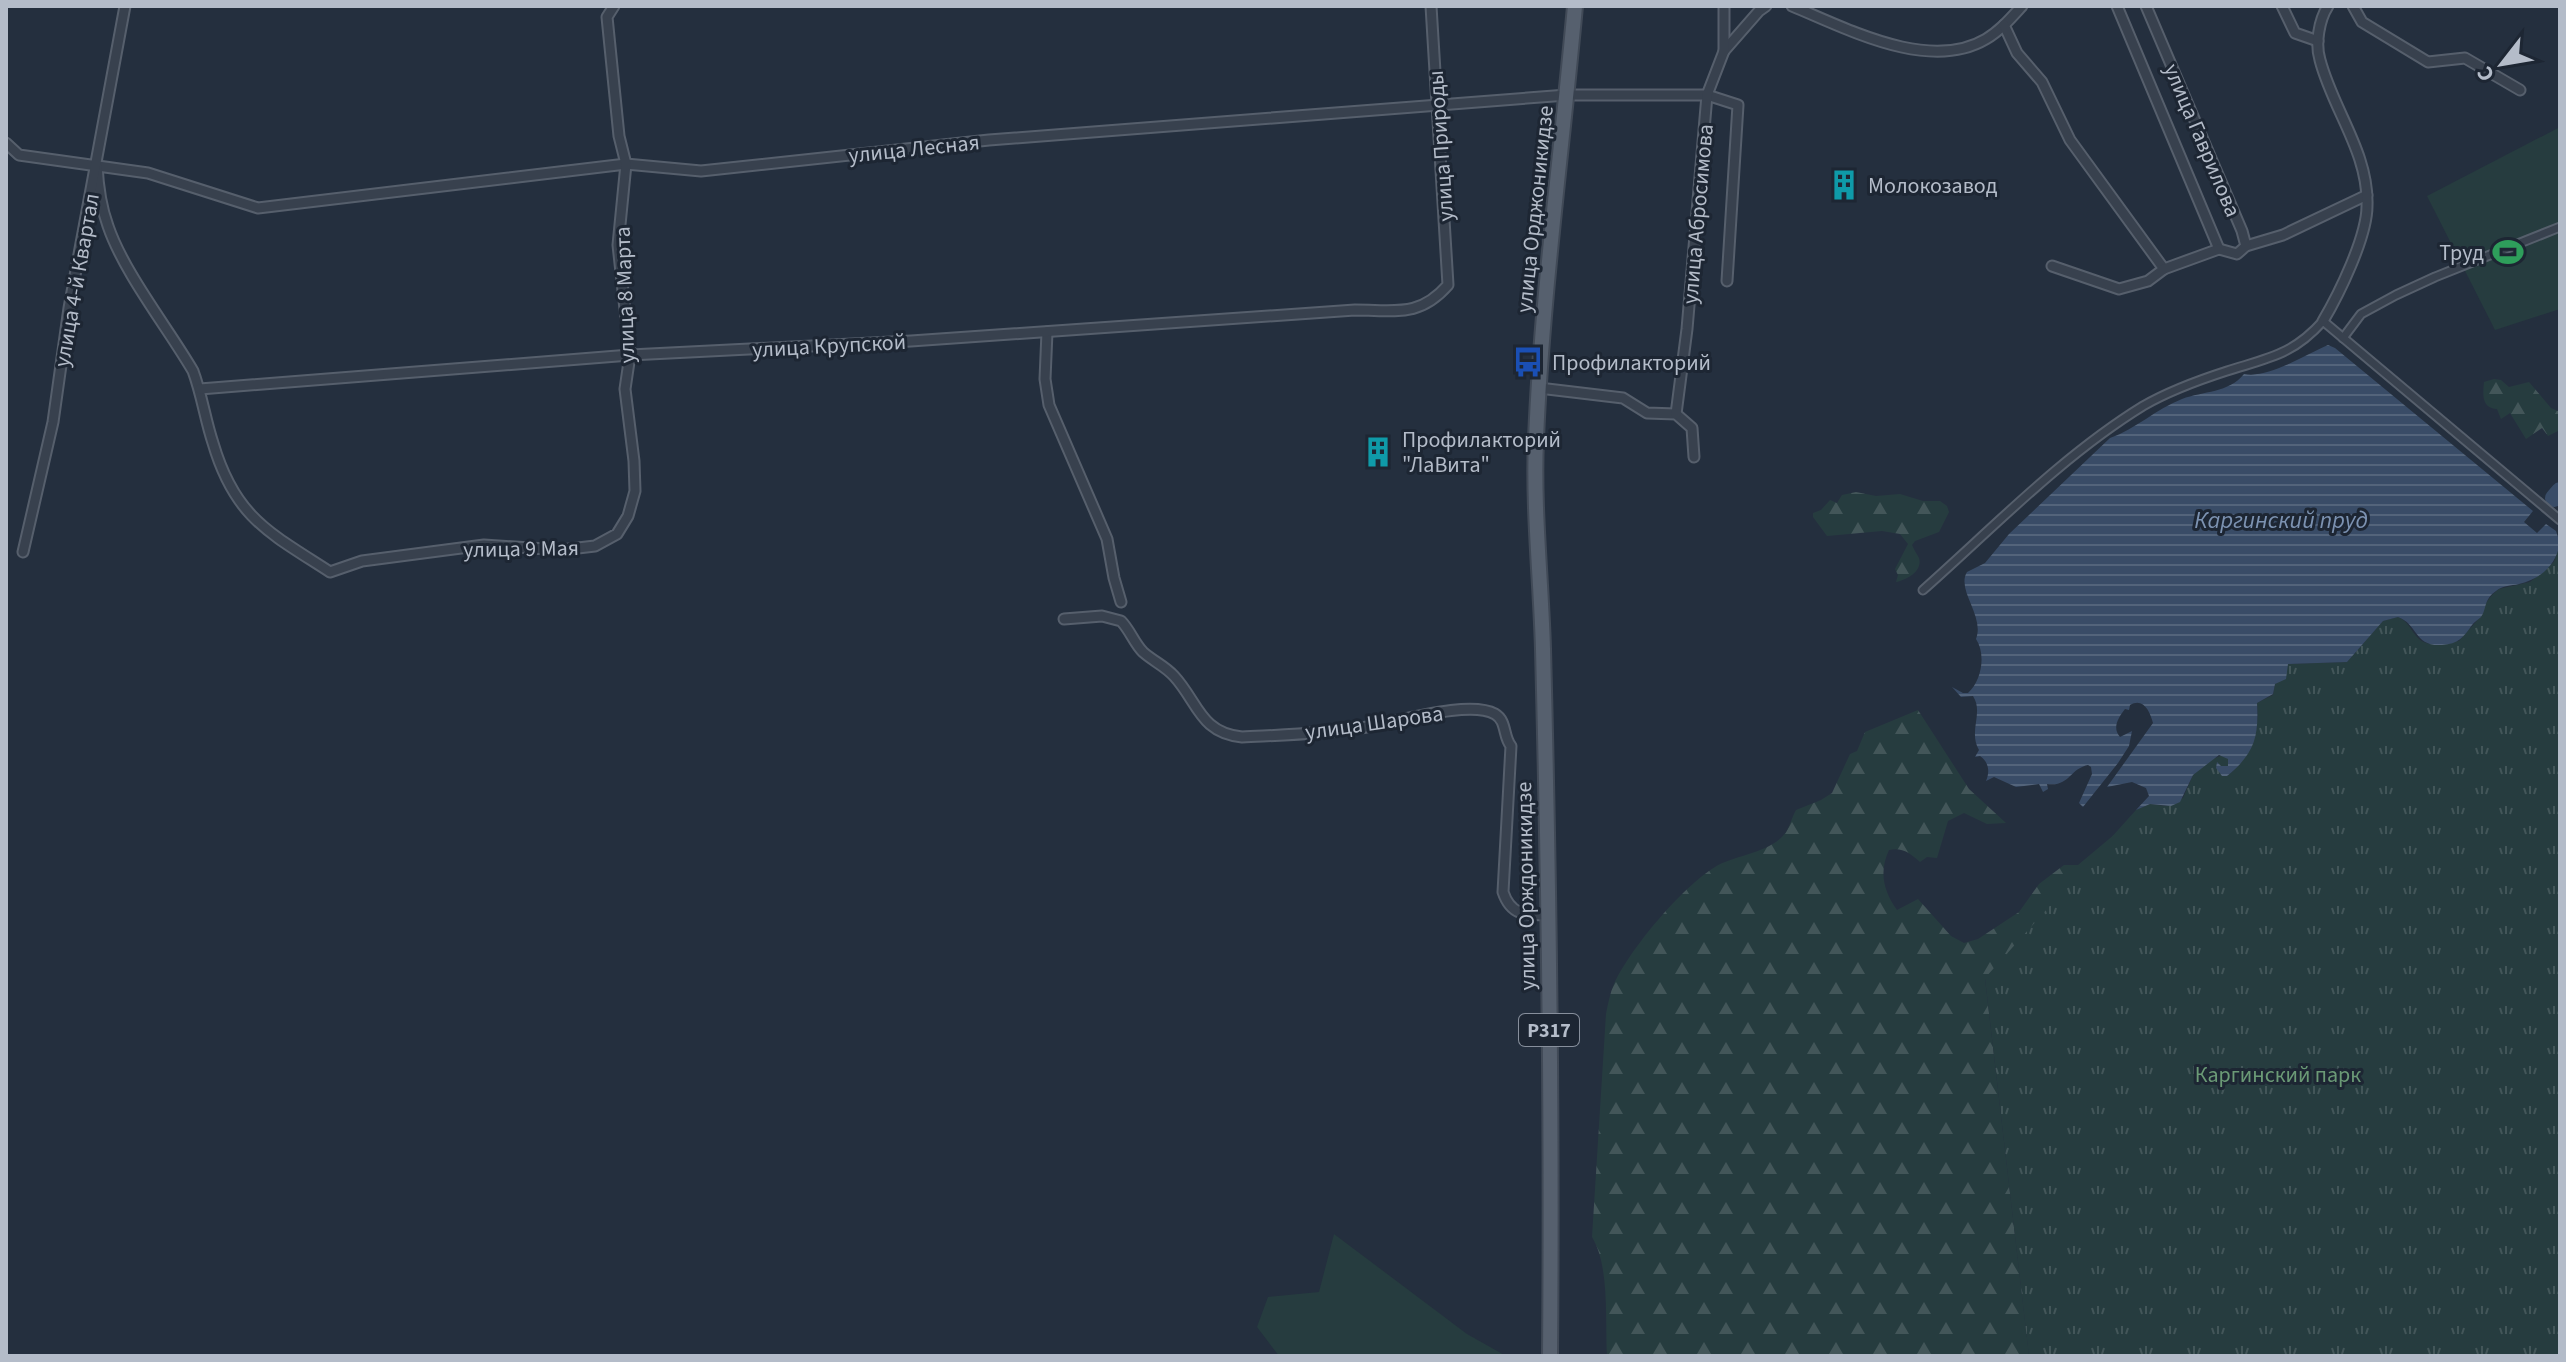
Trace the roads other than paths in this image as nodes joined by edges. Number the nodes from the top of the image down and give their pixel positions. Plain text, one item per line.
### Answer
1 (125, 6) edge
2 (614, 6) edge
3 (1431, 6) edge
4 (1575, 6) edge
5 (1766, 6) edge
6 (1792, 6) edge
7 (2022, 6) edge
8 (2117, 6) edge
9 (2146, 6) edge
10 (2282, 6) edge
11 (2328, 6) edge
12 (2353, 6) edge
13 (1724, 11) edge
14 (2004, 25) junction
15 (2318, 41) junction
16 (1724, 51) junction
17 (2520, 90) dead end
18 (1567, 95) junction
19 (1707, 95) junction
20 (1438, 105) junction
21 (6, 143) edge
22 (626, 164) junction
23 (97, 165) junction
24 (2367, 195) junction
25 (2560, 227) edge
26 (2246, 246) junction
27 (2219, 249) junction
28 (2052, 266) dead end
29 (2164, 269) junction
30 (1727, 281) dead end
31 (1448, 285) joint
32 (2323, 321) junction
33 (1047, 332) junction
34 (2343, 338) junction
35 (630, 355) junction
36 (1539, 388) junction
37 (200, 389) junction
38 (1676, 414) junction
39 (1694, 457) dead end
40 (2560, 520) edge
41 (617, 534) joint
42 (23, 552) dead end
43 (1923, 590) dead end
44 (1121, 602) dead end
45 (1064, 619) dead end
46 (1542, 703) joint
47 (1548, 915) junction
48 (1550, 1356) edge

1 - 23 street, улица 4-й Квартал
2 - 22 street, улица 8 Марта
3 - 20 street, улица Природы
4 - 18 main road, улица Орджоникидзе / Р317
5 - 16 street
6 - 14 street
7 - 14 street
8 - 27 street, улица Гаврилова
9 - 26 street, улица Гаврилова
10 - 15 street
11 - 15 street
12 - 17 street
13 - 16 street, улица Абросимова
14 - 29 street
15 - 24 street
16 - 19 street, улица Абросимова
18 - 19 street, улица Лесная
18 - 20 street, улица Лесная
18 - 36 main road, улица Орджоникидзе / Р317
19 - 30 street, улица Лесная
19 - 38 street, улица Абросимова
20 - 22 street, улица Лесная
20 - 31 street, улица Природы
21 - 23 street, улица Лесная
22 - 23 street, улица Лесная
22 - 35 street, улица 8 Марта
23 - 37 street
23 - 42 street, улица 4-й Квартал
24 - 26 street
24 - 32 street
25 - 34 street
26 - 27 street, улица Гаврилова
27 - 29 street, улица Гаврилова
28 - 29 street, улица Гаврилова
31 - 33 street, улица Крупской
32 - 34 street
32 - 43 street
33 - 35 street, улица Крупской
33 - 44 street
34 - 40 street
35 - 37 street, улица Крупской
35 - 41 street, улица 8 Марта
36 - 38 street
36 - 46 main road, улица Орджоникидзе / Р317
37 - 41 street, улица 9 Мая
38 - 39 street
45 - 47 street, улица Шарова
46 - 47 main road, улица Орждоникидзе / Р317
47 - 48 main road, улица Орждоникидзе / Р317

